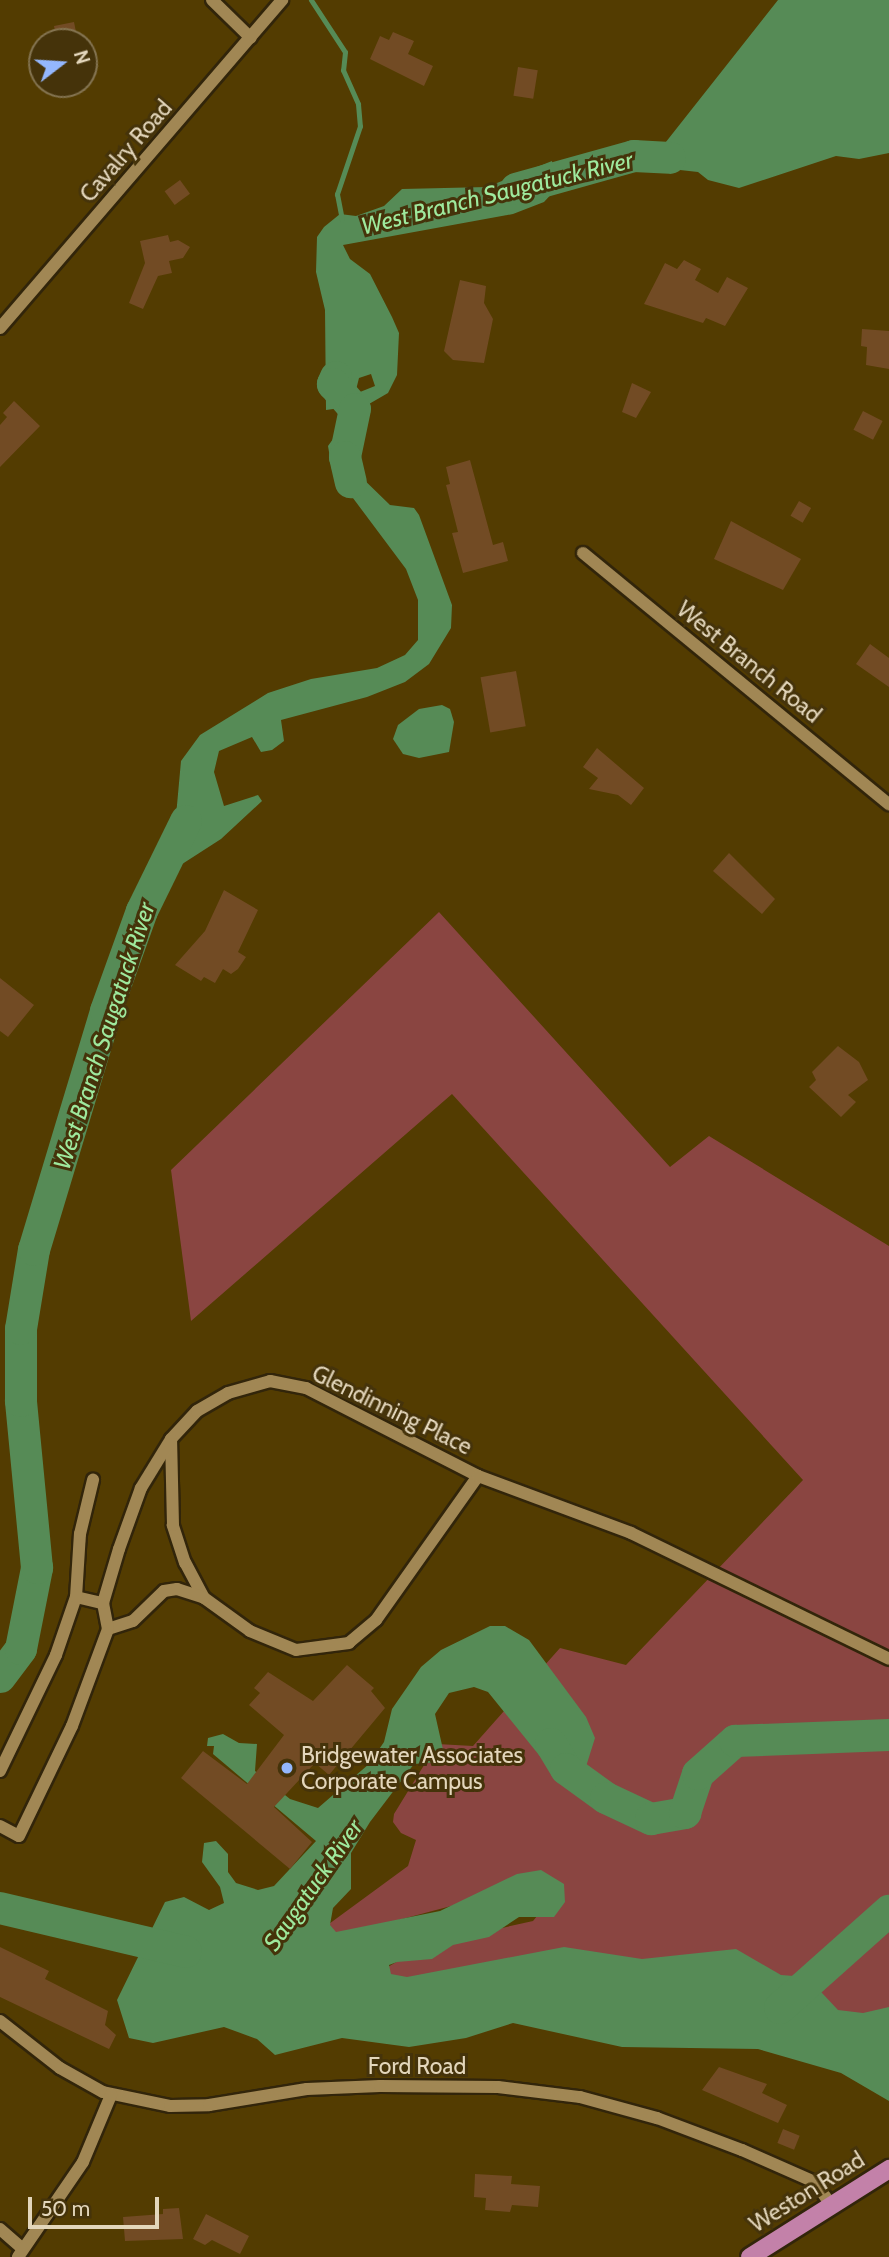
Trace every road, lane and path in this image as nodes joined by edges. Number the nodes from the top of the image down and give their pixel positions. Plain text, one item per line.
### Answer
1 (212, 0) edge
2 (282, 0) edge
3 (251, 38) junction
4 (0, 328) edge
5 (583, 553) dead end
6 (889, 804) edge
7 (171, 1439) junction
8 (478, 1476) junction
9 (93, 1480) dead end
10 (76, 1597) junction
11 (204, 1598) junction
12 (103, 1603) junction
13 (108, 1629) junction
14 (889, 1659) edge
15 (0, 1771) edge
16 (0, 1826) edge
17 (0, 2021) edge
18 (111, 2095) junction
19 (889, 2169) edge
20 (831, 2205) junction
21 (0, 2229) edge
22 (21, 2253) edge
23 (750, 2257) edge

1 - 3 street
2 - 3 street, Cavalry Road
3 - 4 street, Cavalry Road
5 - 6 street, West Branch Road
7 - 8 street, Glendinning Place
7 - 11 street, Glendinning Place
7 - 12 street
8 - 11 street, Glendinning Place
8 - 14 street, Glendinning Place
9 - 10 street
10 - 12 street
10 - 15 street
11 - 13 street
12 - 13 street
13 - 16 street
17 - 18 street, Ford Road
18 - 20 street, Ford Road
18 - 22 street
19 - 20 main road, Weston Road
20 - 23 main road, Weston Road
21 - 22 street

